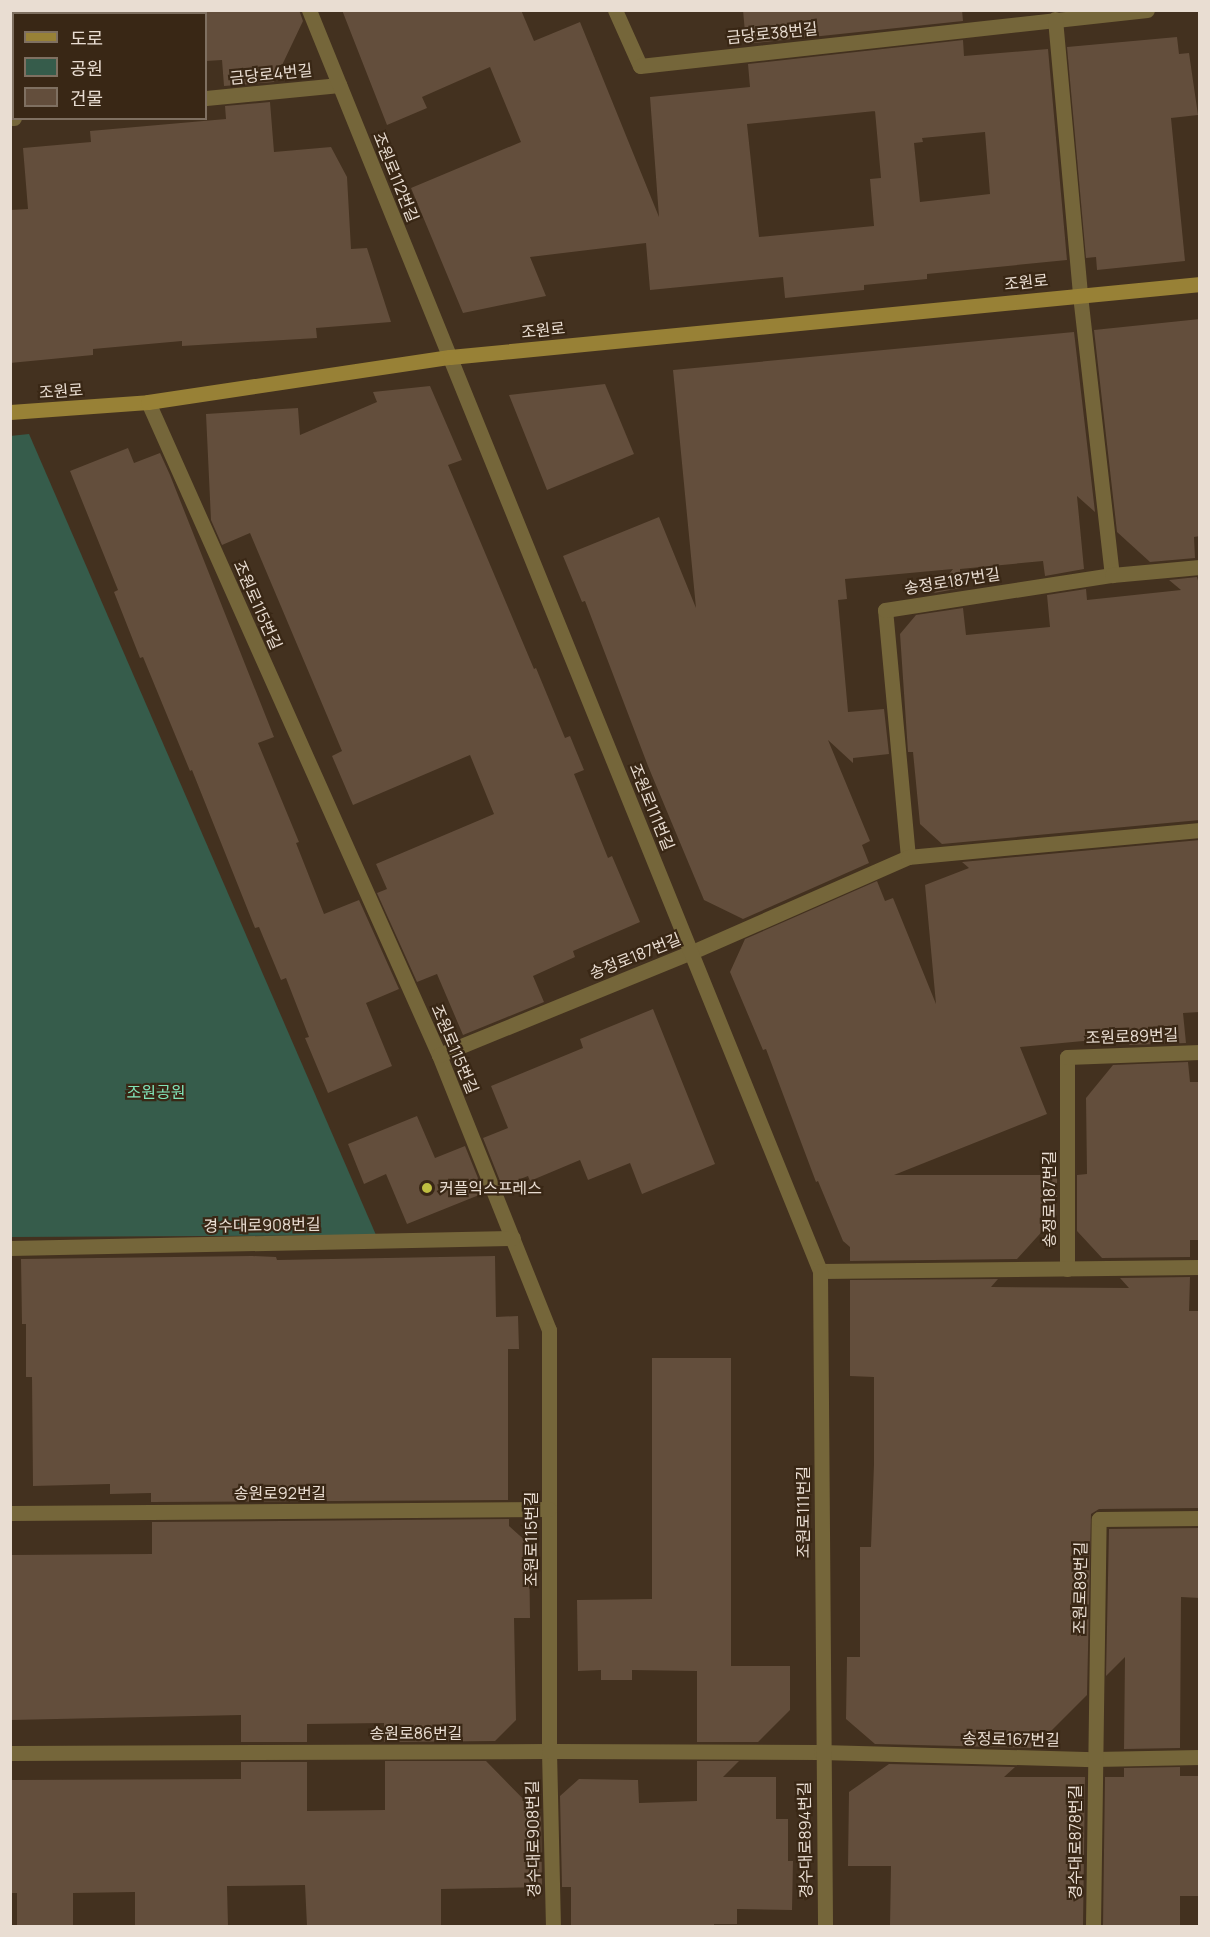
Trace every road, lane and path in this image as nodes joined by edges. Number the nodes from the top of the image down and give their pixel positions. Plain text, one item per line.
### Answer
1 (309, 10) edge
2 (615, 10) edge
3 (1147, 10) edge
4 (1055, 19) junction
5 (339, 85) junction
6 (207, 98) edge
7 (1200, 284) edge
8 (1080, 295) junction
9 (450, 357) junction
10 (148, 402) junction
11 (10, 412) edge
12 (1200, 567) edge
13 (1112, 575) junction
14 (1200, 830) edge
15 (908, 857) junction
16 (692, 952) junction
17 (1200, 1052) edge
18 (439, 1055) junction
19 (1067, 1057) joint
20 (513, 1238) junction
21 (10, 1248) edge
22 (1200, 1267) edge
23 (1067, 1269) junction
24 (820, 1271) junction
25 (549, 1509) junction
26 (10, 1513) edge
27 (1200, 1518) edge
28 (549, 1751) junction
29 (822, 1752) junction
30 (10, 1754) edge
31 (1200, 1757) edge
32 (1094, 1759) junction
33 (553, 1926) edge
34 (825, 1926) edge
35 (1093, 1926) edge

1 - 5 street, 조원로112번길
2 - 4 street, 금당로38번길
3 - 4 street, 금당로38번길
4 - 8 street
5 - 6 street, 금당로4번길
5 - 9 street, 조원로112번길
7 - 8 main road, 조원로
8 - 9 main road, 조원로
8 - 13 street
9 - 10 main road, 조원로
9 - 16 street, 조원로111번길
10 - 11 main road, 조원로
10 - 18 street, 조원로115번길
12 - 13 street, 송정로187번길
13 - 15 street, 송정로187번길
14 - 15 street, 송정로187번길
15 - 16 street, 송정로187번길
16 - 18 street, 송정로187번길
16 - 24 street, 조원로111번길
17 - 19 street, 조원로89번길
18 - 20 street, 조원로115번길
19 - 23 street, 송정로187번길
20 - 21 street, 경수대로908번길
20 - 25 street, 조원로115번길
22 - 23 street
23 - 24 street
24 - 29 street, 조원로111번길
25 - 26 street, 송원로92번길
25 - 28 street, 조원로115번길
27 - 32 street, 조원로89번길
28 - 29 street, 송원로86번길
28 - 30 street, 송원로86번길
28 - 33 street, 경수대로908번길
29 - 32 street, 송정로167번길
29 - 34 street, 경수대로894번길
31 - 32 street, 송정로167번길
32 - 35 street, 경수대로878번길

